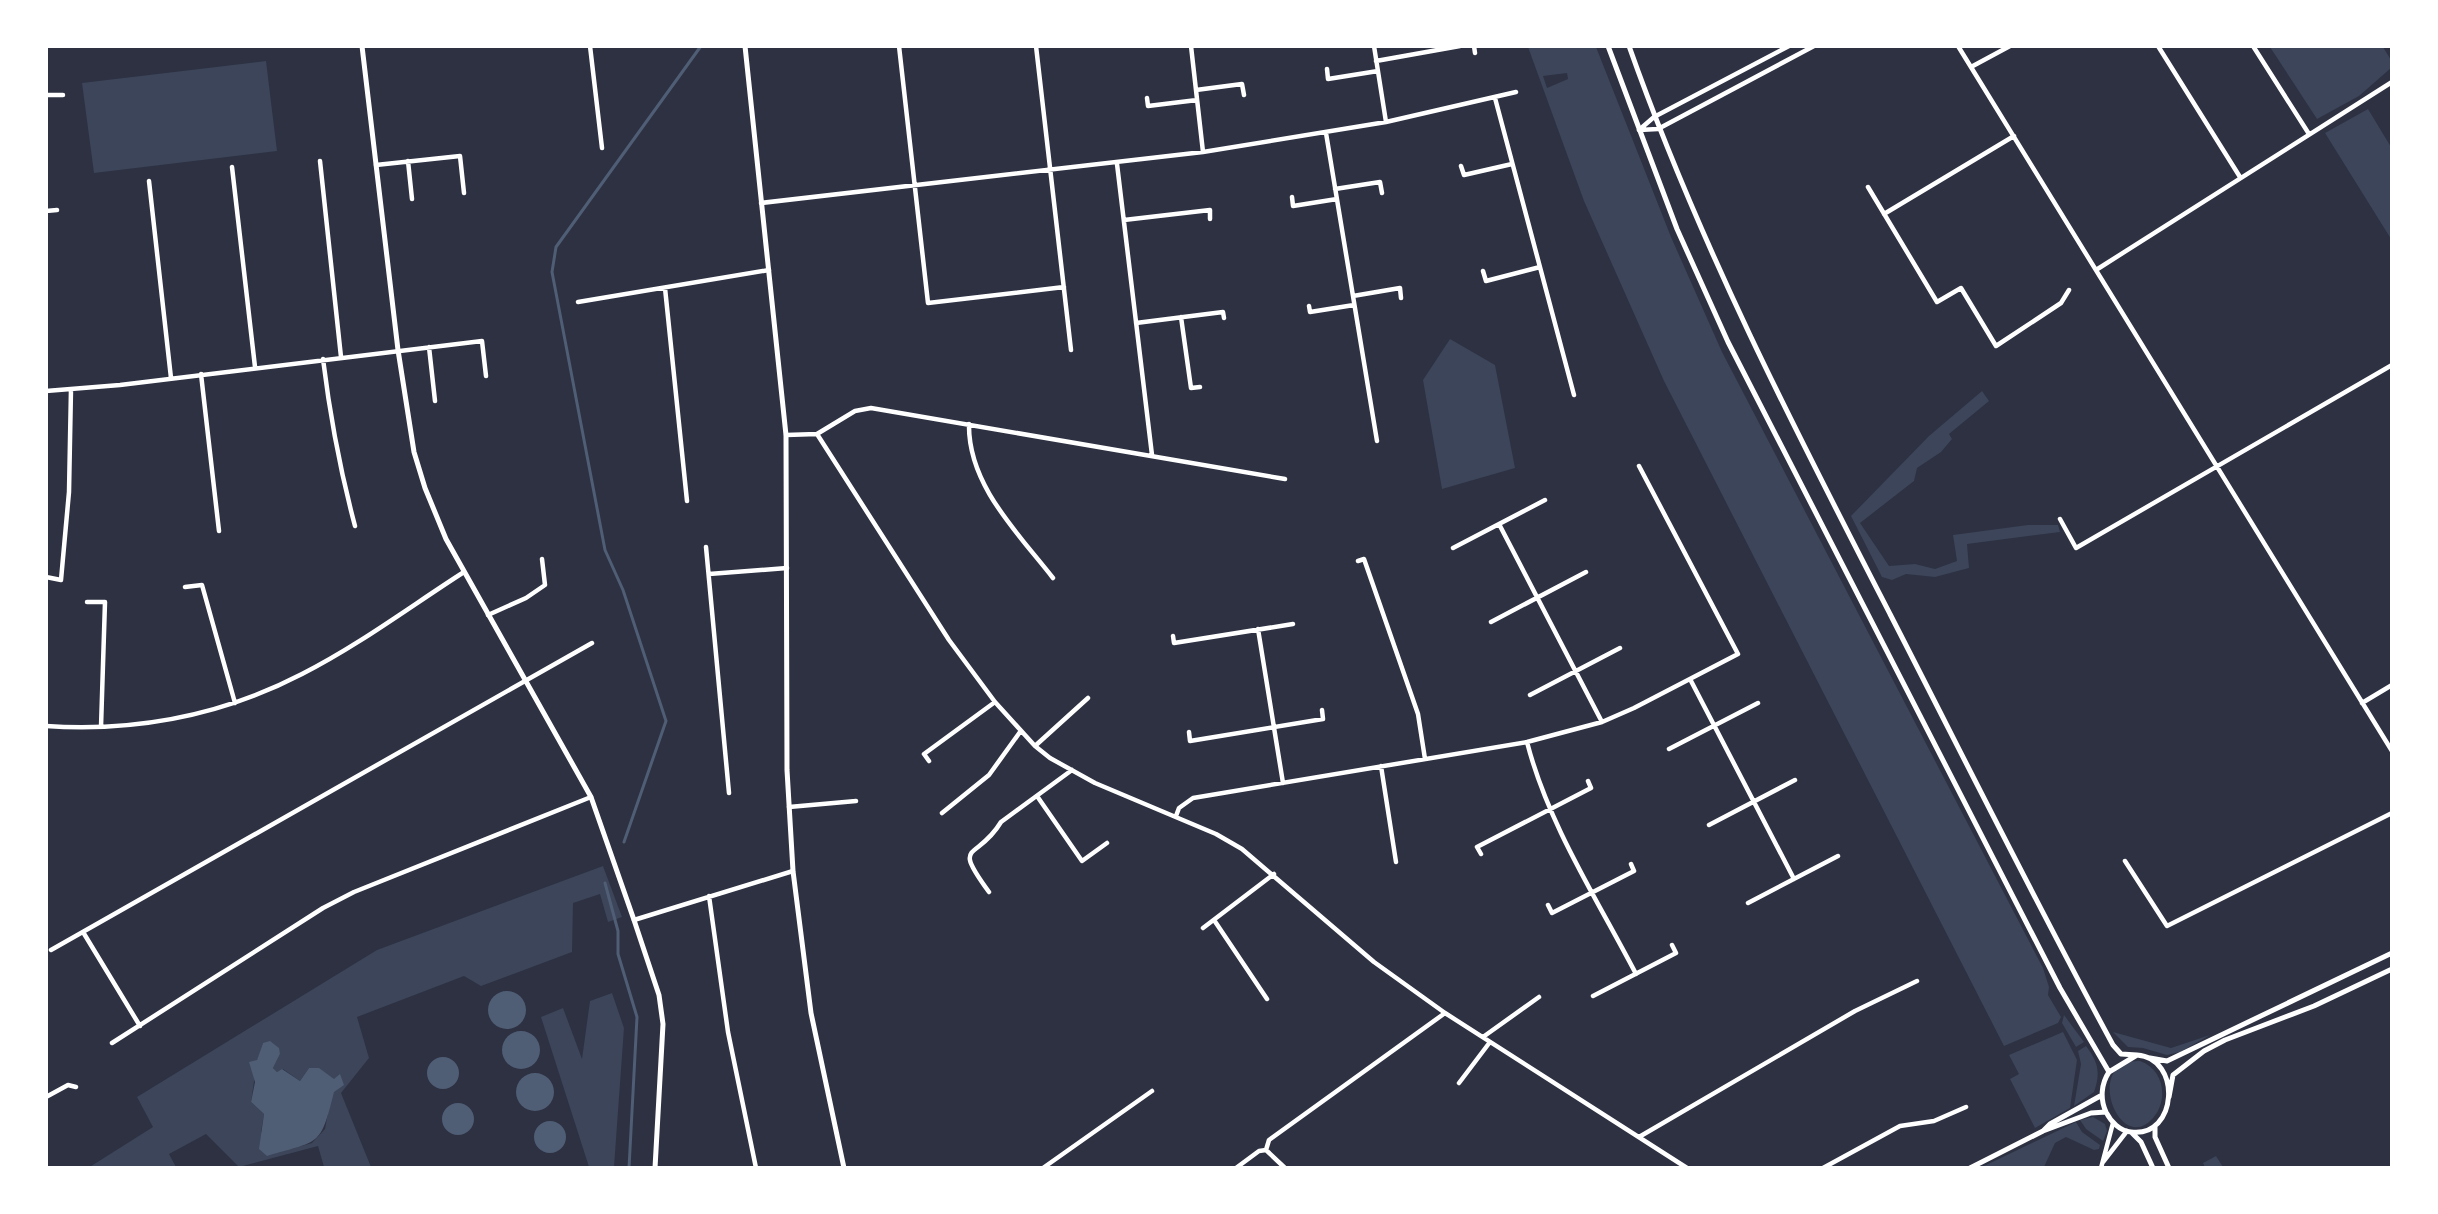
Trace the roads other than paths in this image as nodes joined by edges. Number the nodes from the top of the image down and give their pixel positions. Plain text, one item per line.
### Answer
1 (362, 46) edge
2 (591, 46) edge
3 (745, 46) edge
4 (899, 46) edge
5 (1036, 46) edge
6 (1191, 46) edge
7 (1374, 46) edge
8 (1460, 46) edge
9 (1474, 46) edge
10 (1608, 46) edge
11 (1629, 46) edge
12 (1789, 46) edge
13 (1814, 46) edge
14 (1958, 46) edge
15 (2010, 46) edge
16 (2158, 46) edge
17 (2253, 46) edge
18 (1475, 53) dead end
19 (1376, 61) junction
20 (1971, 67) junction
21 (1326, 69) dead end
22 (1378, 71) junction
23 (2391, 82) edge
24 (1196, 90) junction
25 (1516, 93) dead end
26 (46, 95) edge
27 (63, 95) dead end
28 (1244, 95) dead end
29 (1147, 98) dead end
30 (1495, 98) junction
31 (1197, 100) junction
32 (1654, 117) junction
33 (1386, 122) junction
34 (1658, 129) junction
35 (1639, 130) junction
36 (1326, 133) junction
37 (2309, 134) junction
38 (2014, 136) junction
39 (602, 148) dead end
40 (1203, 152) junction
41 (320, 161) dead end
42 (408, 162) junction
43 (1117, 164) junction
44 (1512, 164) junction
45 (376, 165) junction
46 (232, 166) dead end
47 (1461, 166) dead end
48 (1050, 171) junction
49 (2240, 177) junction
50 (149, 181) dead end
51 (914, 186) junction
52 (1868, 187) dead end
53 (1335, 189) junction
54 (464, 193) dead end
55 (1382, 193) dead end
56 (1292, 197) dead end
57 (412, 199) dead end
58 (1337, 199) junction
59 (761, 203) junction
60 (57, 210) dead end
61 (46, 211) edge
62 (1884, 214) junction
63 (1210, 219) dead end
64 (1124, 220) junction
65 (1540, 267) junction
66 (770, 270) junction
67 (2096, 270) junction
68 (1483, 271) dead end
69 (1064, 287) junction
70 (664, 288) junction
71 (2069, 290) dead end
72 (1353, 296) junction
73 (1401, 298) dead end
74 (578, 302) dead end
75 (1354, 305) junction
76 (1309, 306) dead end
77 (1181, 317) junction
78 (1224, 318) dead end
79 (1136, 323) junction
80 (429, 347) junction
81 (398, 350) junction
82 (1071, 350) dead end
83 (341, 357) junction
84 (323, 359) junction
85 (2391, 366) edge
86 (255, 367) junction
87 (201, 374) junction
88 (486, 376) dead end
89 (171, 378) junction
90 (1200, 387) dead end
91 (70, 389) junction
92 (46, 391) edge
93 (1574, 395) dead end
94 (435, 401) dead end
95 (969, 424) junction
96 (818, 434) junction
97 (786, 435) junction
98 (1377, 441) dead end
99 (1152, 455) junction
100 (1639, 466) dead end
101 (2217, 467) junction
102 (1285, 479) dead end
103 (1545, 500) dead end
104 (687, 501) dead end
105 (2060, 519) dead end
106 (1499, 524) junction
107 (356, 525) dead end
108 (219, 531) dead end
109 (706, 547) dead end
110 (1453, 548) dead end
111 (542, 559) dead end
112 (1358, 561) dead end
113 (787, 568) junction
114 (464, 572) junction
115 (1586, 572) dead end
116 (709, 574) junction
117 (46, 577) edge
118 (1053, 578) dead end
119 (185, 587) dead end
120 (1537, 597) junction
121 (87, 602) dead end
122 (488, 615) junction
123 (1491, 622) dead end
124 (1293, 624) dead end
125 (1258, 629) junction
126 (1173, 636) dead end
127 (592, 643) dead end
128 (1620, 648) dead end
129 (1575, 671) junction
130 (1690, 679) junction
131 (526, 680) junction
132 (2391, 685) edge
133 (1530, 695) dead end
134 (1088, 698) dead end
135 (995, 702) junction
136 (235, 703) junction
137 (1758, 703) dead end
138 (2362, 703) junction
139 (1322, 710) dead end
140 (1602, 722) junction
141 (46, 726) edge
142 (1715, 726) junction
143 (101, 727) junction
144 (1274, 727) junction
145 (1020, 732) junction
146 (1189, 732) dead end
147 (1527, 742) junction
148 (1035, 746) junction
149 (1669, 749) dead end
150 (2391, 751) edge
151 (1425, 759) junction
152 (929, 761) dead end
153 (1381, 766) junction
154 (1072, 770) junction
155 (1795, 780) dead end
156 (1588, 781) dead end
157 (1284, 783) junction
158 (729, 793) dead end
159 (1036, 796) junction
160 (591, 797) junction
161 (856, 801) dead end
162 (1754, 801) junction
163 (789, 807) junction
164 (1550, 809) junction
165 (942, 813) dead end
166 (2391, 813) edge
167 (1176, 816) junction
168 (1709, 825) dead end
169 (1107, 843) dead end
170 (1481, 854) dead end
171 (1838, 856) dead end
172 (2125, 861) dead end
173 (1396, 862) dead end
174 (1631, 864) dead end
175 (793, 871) junction
176 (1274, 874) junction
177 (1794, 879) junction
178 (988, 892) dead end
179 (1593, 892) junction
180 (709, 896) junction
181 (1748, 903) dead end
182 (1548, 905) dead end
183 (634, 920) junction
184 (1214, 920) junction
185 (1203, 928) dead end
186 (83, 932) junction
187 (1672, 945) dead end
188 (51, 951) dead end
189 (2391, 953) edge
190 (2391, 969) edge
191 (1636, 974) junction
192 (1917, 981) dead end
193 (1593, 996) dead end
194 (1539, 997) dead end
195 (1267, 999) dead end
196 (1445, 1013) junction
197 (140, 1026) junction
198 (1483, 1037) junction
199 (1490, 1042) junction
200 (112, 1043) dead end
201 (2137, 1055) junction
202 (2150, 1058) junction
203 (2109, 1072) junction
204 (1459, 1083) dead end
205 (76, 1087) dead end
206 (1152, 1091) dead end
207 (2102, 1095) junction
208 (2169, 1096) junction
209 (46, 1097) edge
210 (1966, 1107) dead end
211 (2106, 1112) junction
212 (2113, 1123) junction
213 (2155, 1126) junction
214 (2043, 1131) junction
215 (2129, 1132) junction
216 (1639, 1137) junction
217 (1266, 1150) junction
218 (1272, 1157) junction
219 (2102, 1165) edge
220 (656, 1167) edge
221 (756, 1167) edge
222 (844, 1167) edge
223 (1043, 1167) edge
224 (1236, 1167) edge
225 (1276, 1167) edge
226 (1285, 1167) edge
227 (1687, 1167) edge
228 (1823, 1167) edge
229 (1970, 1167) edge
230 (2153, 1167) edge
231 (2169, 1167) edge

1 - 45 street
2 - 39 street
3 - 59 street
4 - 51 street
5 - 48 street
6 - 24 street
7 - 19 street
8 - 19 street
9 - 18 street
10 - 35 street
11 - 32 street
12 - 32 street
13 - 34 street
14 - 20 street
15 - 20 street
16 - 49 street
17 - 37 street
19 - 22 street
20 - 38 street
21 - 22 street
22 - 33 street
23 - 37 street
24 - 28 street
24 - 31 street
25 - 30 street
26 - 27 street
29 - 31 street
30 - 33 street
30 - 44 street
31 - 40 street
32 - 34 street
32 - 35 street
33 - 36 street
34 - 35 street
34 - 201 street
35 - 203 street
36 - 40 street
36 - 53 street
37 - 49 street
38 - 62 street
38 - 67 street
40 - 43 street
41 - 83 street
42 - 45 street
42 - 54 street
42 - 57 street
43 - 48 street
43 - 64 street
44 - 47 street
44 - 65 street
45 - 81 street
46 - 86 street
48 - 51 street
48 - 69 street
49 - 67 street
50 - 89 street
51 - 59 street
51 - 69 street
52 - 62 street
53 - 55 street
53 - 58 street
56 - 58 street
58 - 72 street
59 - 66 street
60 - 61 street
62 - 71 street
63 - 64 street
64 - 79 street
65 - 68 street
65 - 93 street
66 - 70 street
66 - 97 street
67 - 101 street
69 - 82 street
70 - 74 street
70 - 104 street
72 - 73 street
72 - 75 street
75 - 76 street
75 - 98 street
77 - 78 street
77 - 79 street
77 - 90 street
79 - 99 street
80 - 81 street
80 - 88 street
80 - 94 street
81 - 83 street
81 - 114 street
83 - 84 street
84 - 86 street
84 - 107 street
85 - 101 street
86 - 87 street
87 - 89 street
87 - 108 street
89 - 91 street
91 - 92 street
91 - 117 street
95 - 96 street
95 - 99 street
95 - 118 street
96 - 97 street
96 - 135 street
97 - 113 street
99 - 102 street
100 - 130 street
101 - 105 street
101 - 138 street
103 - 106 street
106 - 110 street
106 - 120 street
109 - 116 street
111 - 122 street
112 - 151 street
113 - 116 street
113 - 163 street
114 - 122 street
114 - 136 street
115 - 120 street
116 - 158 street
119 - 136 street
120 - 123 street
120 - 129 street
121 - 143 street
122 - 131 street
124 - 125 street
125 - 126 street
125 - 144 street
127 - 131 street
128 - 129 street
129 - 133 street
129 - 140 street
130 - 140 street
130 - 142 street
131 - 160 street
131 - 186 street
132 - 138 street
134 - 148 street
135 - 145 street
135 - 152 street
136 - 143 street
137 - 142 street
138 - 150 street
139 - 144 street
140 - 147 street
141 - 143 street
142 - 149 street
142 - 162 street
144 - 146 street
144 - 157 street
145 - 148 street
145 - 165 street
147 - 151 street
147 - 164 street
148 - 154 street
151 - 153 street
153 - 157 street
153 - 173 street
154 - 159 street
154 - 167 street
155 - 162 street
156 - 164 street
157 - 167 street
159 - 169 street
159 - 178 street
160 - 183 street
160 - 197 street
161 - 163 street
162 - 168 street
162 - 177 street
163 - 175 street
164 - 170 street
164 - 179 street
166 - 172 street
167 - 176 street
171 - 177 street
174 - 179 street
175 - 180 street
175 - 222 street
176 - 184 street
176 - 196 street
177 - 181 street
179 - 182 street
179 - 191 street
180 - 183 street
180 - 221 street
183 - 220 street
184 - 185 street
184 - 195 street
186 - 188 street
186 - 197 street
187 - 191 street
189 - 202 street
190 - 208 street
191 - 193 street
192 - 216 street
194 - 198 street
196 - 198 street
196 - 217 street
197 - 200 street
198 - 199 street
199 - 204 street
199 - 216 street
201 - 202 street
201 - 203 street
202 - 208 street
203 - 207 street
205 - 209 street
206 - 223 street
207 - 211 street
207 - 214 street
208 - 213 street
210 - 228 street
211 - 212 street
211 - 214 street
212 - 215 street
212 - 219 street
213 - 215 street
213 - 231 street
214 - 229 street
215 - 219 street
215 - 230 street
216 - 227 street
217 - 218 street
217 - 224 street
218 - 225 street
218 - 226 street

